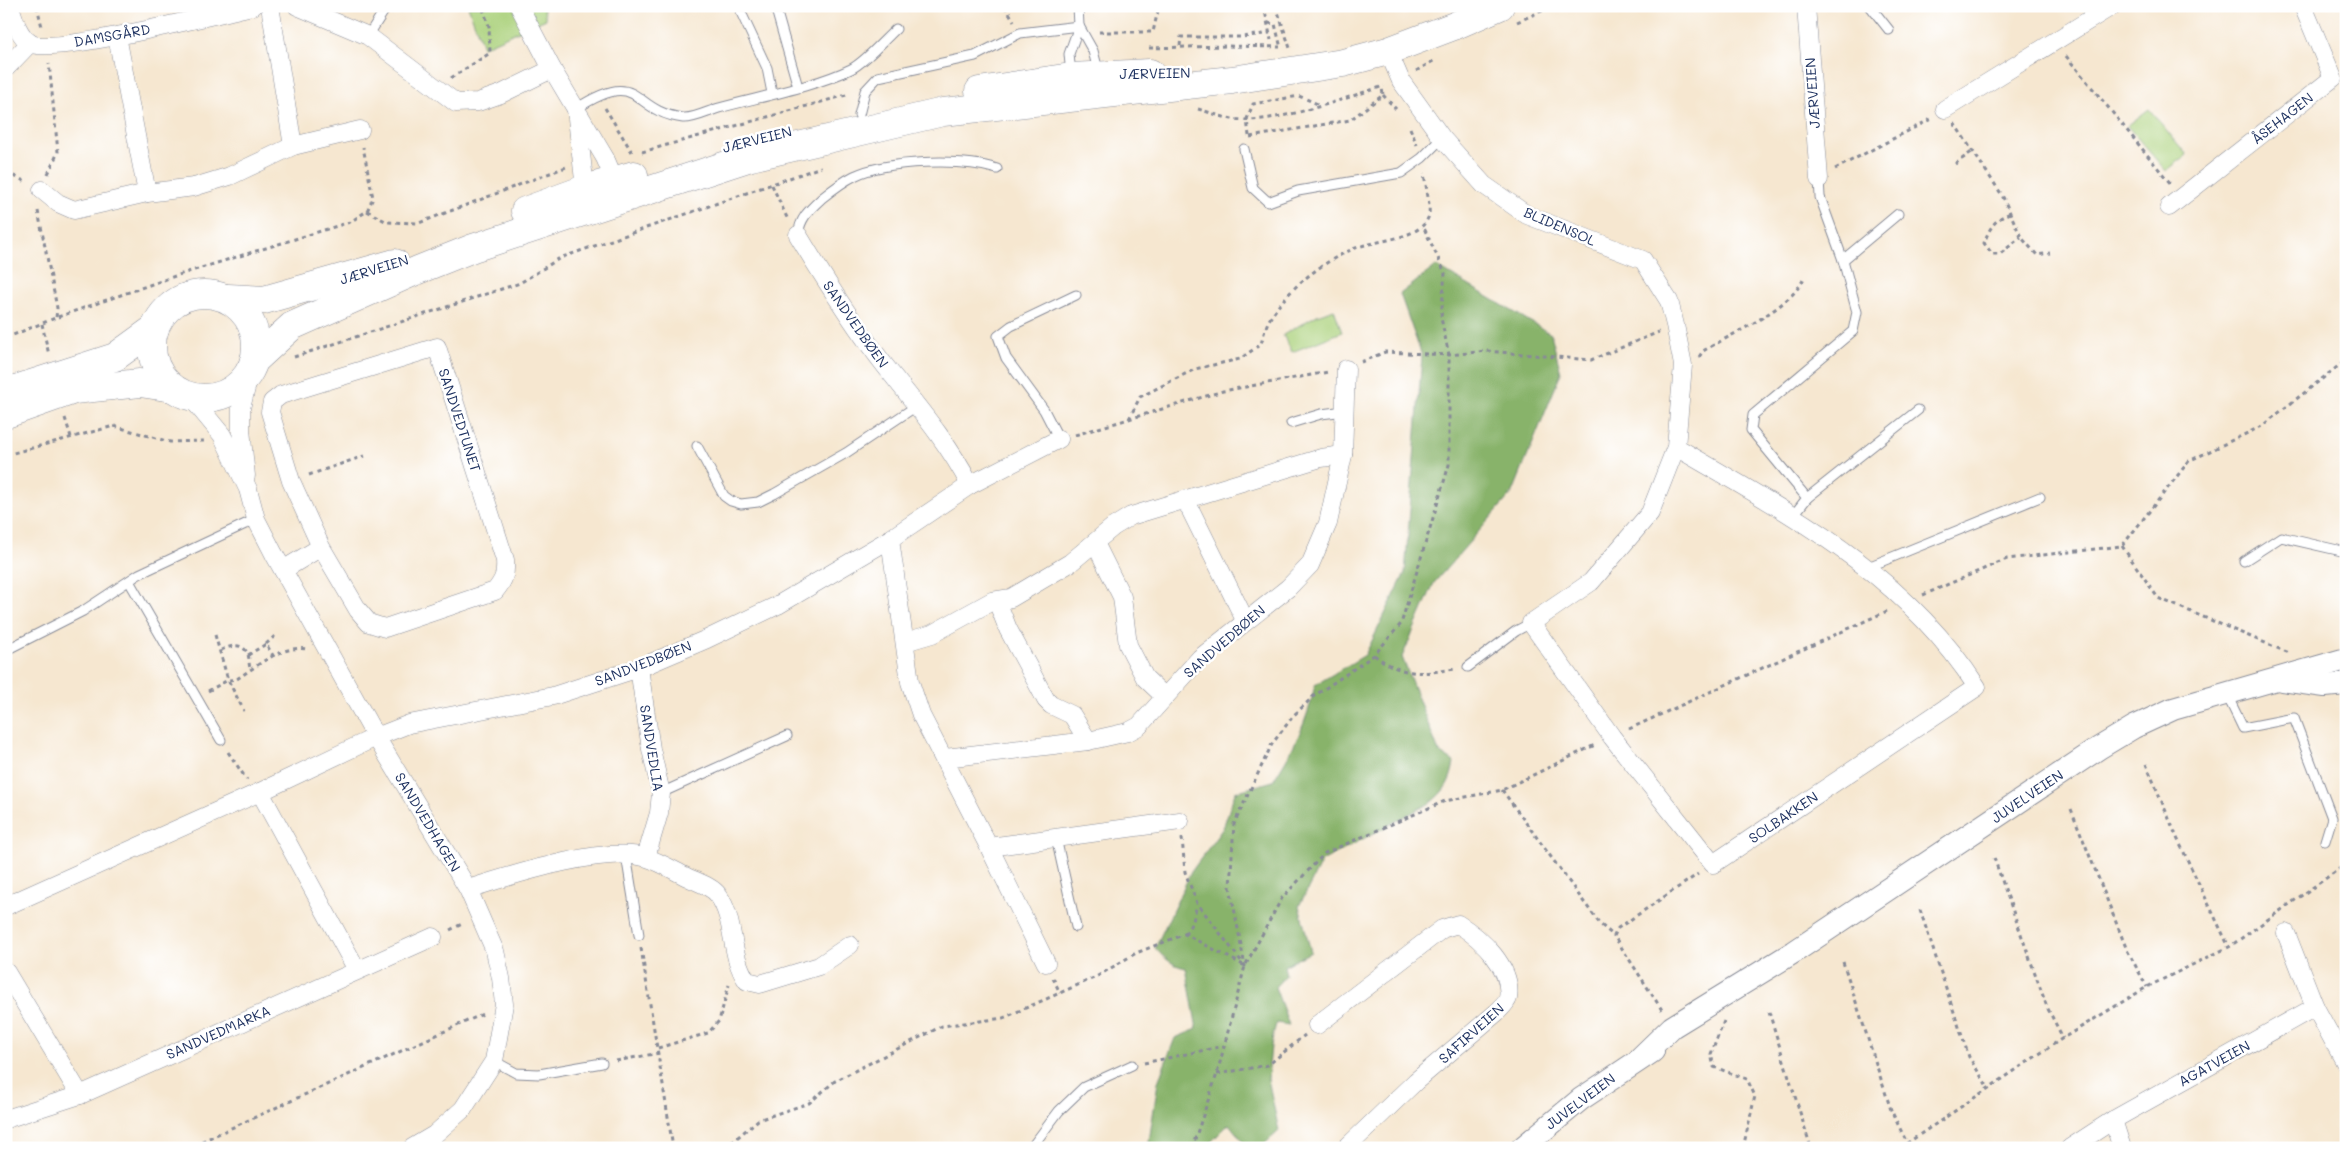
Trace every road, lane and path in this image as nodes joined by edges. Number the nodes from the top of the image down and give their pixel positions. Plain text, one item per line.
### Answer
1 (10, 6) edge
2 (37, 6) edge
3 (252, 6) edge
4 (270, 6) edge
5 (297, 6) edge
6 (387, 6) edge
7 (482, 6) edge
8 (520, 6) edge
9 (738, 6) edge
10 (775, 6) edge
11 (1078, 6) edge
12 (1159, 6) edge
13 (1264, 6) edge
14 (1276, 6) edge
15 (1553, 6) edge
16 (1806, 6) edge
17 (1870, 6) edge
18 (2112, 6) edge
19 (2303, 6) edge
20 (1505, 16) edge
21 (1268, 23) junction
22 (1079, 26) junction
23 (896, 28) dead end
24 (1888, 30) dead end
25 (1270, 33) junction
26 (117, 36) junction
27 (368, 36) junction
28 (1271, 40) dead end
29 (2054, 42) junction
30 (39, 45) junction
31 (1180, 46) junction
32 (1143, 48) dead end
33 (1281, 48) junction
34 (1388, 51) junction
35 (1440, 56) dead end
36 (1299, 61) junction
37 (6, 68) edge
38 (552, 69) junction
39 (1401, 81) junction
40 (1086, 82) junction
41 (1382, 86) junction
42 (798, 87) junction
43 (438, 89) junction
44 (772, 93) junction
45 (1383, 95) junction
46 (862, 103) junction
47 (1321, 105) junction
48 (1195, 108) dead end
49 (576, 109) junction
50 (1945, 109) junction
51 (1401, 113) dead end
52 (1407, 119) dead end
53 (1247, 120) junction
54 (360, 130) joint
55 (1249, 137) junction
56 (1442, 138) junction
57 (293, 146) junction
58 (1244, 149) joint
59 (1973, 151) junction
60 (624, 155) dead end
61 (1422, 158) junction
62 (827, 164) dead end
63 (1955, 164) dead end
64 (572, 165) dead end
65 (997, 169) dead end
66 (6, 176) edge
67 (1819, 179) junction
68 (615, 181) junction
69 (772, 186) junction
70 (42, 190) junction
71 (147, 193) junction
72 (593, 197) junction
73 (2176, 202) joint
74 (367, 211) junction
75 (2010, 213) junction
76 (1898, 214) dead end
77 (1424, 226) junction
78 (798, 235) junction
79 (2021, 237) junction
80 (2050, 253) dead end
81 (1843, 260) junction
82 (1804, 278) dead end
83 (1076, 295) dead end
84 (228, 298) junction
85 (56, 318) junction
86 (42, 324) junction
87 (1675, 325) junction
88 (155, 328) junction
89 (6, 338) edge
90 (1450, 355) junction
91 (50, 358) dead end
92 (291, 359) dead end
93 (2346, 360) edge
94 (1683, 366) junction
95 (252, 368) junction
96 (1346, 368) junction
97 (6, 392) edge
98 (181, 392) junction
99 (918, 406) junction
100 (1918, 410) dead end
101 (1345, 411) junction
102 (6, 414) edge
103 (65, 418) dead end
104 (1129, 419) junction
105 (1291, 423) dead end
106 (71, 437) junction
107 (210, 439) dead end
108 (1059, 439) junction
109 (697, 446) dead end
110 (1676, 447) junction
111 (6, 455) edge
112 (1343, 455) junction
113 (364, 456) dead end
114 (292, 481) junction
115 (970, 485) junction
116 (248, 489) junction
117 (2040, 497) dead end
118 (1807, 498) junction
119 (1186, 500) junction
120 (1793, 516) junction
121 (256, 519) junction
122 (890, 539) junction
123 (1095, 543) junction
124 (2122, 546) junction
125 (321, 547) junction
126 (2346, 552) edge
127 (2244, 561) dead end
128 (1868, 567) junction
129 (283, 570) junction
130 (129, 581) junction
131 (997, 601) junction
132 (1907, 602) junction
133 (1245, 620) junction
134 (1531, 623) junction
135 (215, 635) dead end
136 (276, 635) dead end
137 (904, 642) junction
138 (266, 644) junction
139 (6, 650) edge
140 (221, 650) junction
141 (308, 650) dead end
142 (2291, 654) dead end
143 (248, 655) junction
144 (1374, 655) junction
145 (274, 657) junction
146 (2346, 658) edge
147 (1468, 666) joint
148 (639, 668) junction
149 (251, 670) junction
150 (2279, 679) junction
151 (228, 680) junction
152 (202, 684) dead end
153 (2346, 684) edge
154 (2226, 693) junction
155 (1164, 696) junction
156 (244, 711) dead end
157 (787, 736) dead end
158 (376, 737) junction
159 (1612, 737) junction
160 (221, 740) dead end
161 (1088, 741) junction
162 (945, 758) junction
163 (2146, 764) dead end
164 (1502, 790) junction
165 (260, 792) junction
166 (661, 793) junction
167 (2071, 809) dead end
168 (1180, 821) joint
169 (1056, 838) junction
170 (2325, 840) dead end
171 (989, 847) junction
172 (626, 855) junction
173 (646, 858) junction
174 (1994, 858) dead end
175 (1713, 864) junction
176 (2346, 864) edge
177 (468, 889) junction
178 (1197, 903) junction
179 (6, 906) edge
180 (1920, 910) dead end
181 (479, 913) junction
182 (1076, 927) dead end
183 (2286, 933) dead end
184 (1185, 934) junction
185 (639, 935) joint
186 (1614, 936) junction
187 (433, 937) joint
188 (850, 944) dead end
189 (2229, 947) junction
190 (1843, 962) dead end
191 (1046, 963) dead end
192 (1245, 966) junction
193 (357, 970) junction
194 (740, 971) junction
195 (6, 972) edge
196 (2146, 987) junction
197 (504, 1004) junction
198 (2315, 1007) junction
199 (1664, 1012) dead end
200 (1769, 1012) dead end
201 (1725, 1018) dead end
202 (1316, 1025) joint
203 (2063, 1038) junction
204 (1224, 1046) junction
205 (658, 1048) junction
206 (659, 1053) junction
207 (494, 1061) junction
208 (602, 1063) joint
209 (2346, 1064) edge
210 (1132, 1065) joint
211 (1217, 1074) junction
212 (1989, 1089) junction
213 (80, 1095) junction
214 (6, 1119) edge
215 (2113, 1120) junction
216 (1907, 1142) junction
217 (187, 1148) edge
218 (412, 1148) edge
219 (673, 1148) edge
220 (725, 1148) edge
221 (1031, 1148) edge
222 (1192, 1148) edge
223 (1346, 1148) edge
224 (1522, 1148) edge
225 (1743, 1148) edge
226 (1811, 1148) edge
227 (1900, 1148) edge
228 (2070, 1148) edge
229 (2122, 1148) edge

1 - 30 street
2 - 30 path
3 - 26 street, DAMSGÅRD
4 - 57 street
5 - 27 street
6 - 27 lane
7 - 43 path
8 - 38 street
9 - 44 lane
10 - 42 lane
11 - 22 lane
12 - 22 path
13 - 21 path
14 - 36 path
15 - 20 path
16 - 67 street, JÆRVEIEN
17 - 24 lane
18 - 29 street
19 - 73 street, ÅSEHAGEN
20 - 34 main road, JÆRVEIEN
21 - 25 path
21 - 33 path
22 - 40 lane
22 - 40 lane
22 - 46 lane
23 - 42 lane
25 - 28 path
25 - 31 path
26 - 30 street, DAMSGÅRD
26 - 71 street
27 - 43 street
29 - 50 street
29 - 73 path
30 - 37 street
30 - 70 path
31 - 32 path
31 - 33 path
33 - 36 path
34 - 36 main road, JÆRVEIEN
34 - 39 street, BLIDENSOL
35 - 39 path
36 - 40 main road, JÆRVEIEN
38 - 43 street
38 - 49 street
39 - 41 path
39 - 56 street, BLIDENSOL
40 - 46 main road, JÆRVEIEN
40 - 72 main road, JÆRVEIEN
41 - 45 path
41 - 47 path
42 - 44 lane
44 - 49 lane
45 - 51 path
45 - 55 path
46 - 60 path
46 - 68 main road, JÆRVEIEN
47 - 53 path
47 - 53 path
48 - 53 path
49 - 68 street
49 - 72 street
50 - 59 path
50 - 67 path
52 - 61 path
53 - 55 path
54 - 57 street
54 - 74 path
55 - 58 path
56 - 61 lane
56 - 87 street, BLIDENSOL
57 - 71 street
58 - 61 lane
59 - 63 path
59 - 75 path
61 - 77 path
62 - 69 path
64 - 74 path
65 - 78 lane
66 - 70 path
67 - 81 lane
68 - 72 main road, JÆRVEIEN
69 - 78 path
69 - 92 path
70 - 71 street
70 - 85 path
72 - 84 main road, JÆRVEIEN
72 - 95 main road, JÆRVEIEN
74 - 85 path
75 - 79 path
75 - 79 path
76 - 81 lane
77 - 90 path
77 - 104 path
78 - 99 street, SANDVEDBØEN
79 - 80 path
81 - 118 lane
82 - 94 path
83 - 108 lane
84 - 88 main road
84 - 95 main road
85 - 86 path
86 - 89 path
86 - 91 path
87 - 90 path
87 - 94 street
88 - 97 main road
88 - 98 main road
90 - 96 path
90 - 144 path
93 - 124 path
94 - 110 street
95 - 98 main road
95 - 116 street, SANDVEDHAGEN
96 - 101 street, SANDVEDBØEN
96 - 104 path
98 - 102 main road
98 - 116 street, SANDVEDHAGEN
99 - 109 lane
99 - 115 street, SANDVEDBØEN
100 - 118 lane
101 - 105 lane
101 - 112 street, SANDVEDBØEN
103 - 106 path
104 - 108 path
106 - 107 path
106 - 111 path
108 - 115 street, SANDVEDBØEN
110 - 120 street, SOLBAKKEN
110 - 134 street
112 - 119 street
112 - 133 street, SANDVEDBØEN
113 - 114 path
114 - 125 street, SANDVEDTUNET
114 - 125 street, SANDVEDTUNET
115 - 122 street, SANDVEDBØEN
116 - 121 street, SANDVEDHAGEN
117 - 128 lane
118 - 120 lane
119 - 123 street
119 - 133 street
120 - 128 street, SOLBAKKEN
121 - 129 street, SANDVEDHAGEN
121 - 130 lane
122 - 137 street
122 - 148 street, SANDVEDBØEN
123 - 131 street
123 - 155 street
124 - 132 path
124 - 142 path
125 - 129 street
126 - 127 lane
128 - 132 street, SOLBAKKEN
129 - 158 street, SANDVEDHAGEN
130 - 139 lane
130 - 160 lane
131 - 137 street
131 - 161 street
132 - 159 path
132 - 175 street, SOLBAKKEN
133 - 155 street, SANDVEDBØEN
134 - 147 lane
134 - 159 street
135 - 140 path
136 - 138 path
137 - 162 street
138 - 143 path
138 - 145 path
140 - 143 path
140 - 151 path
141 - 145 path
143 - 149 path
144 - 147 path
144 - 192 path
145 - 149 path
146 - 150 street, JUVELVEIEN
148 - 158 street, SANDVEDBØEN
148 - 166 street, SANDVEDLIA
149 - 151 path
150 - 153 street, JUVELVEIEN
150 - 154 street, JUVELVEIEN
151 - 152 path
151 - 156 path
154 - 170 lane
154 - 224 street, JUVELVEIEN
155 - 161 street, SANDVEDBØEN
157 - 166 lane
158 - 165 street
158 - 177 street, SANDVEDHAGEN
159 - 164 path
159 - 175 street
161 - 162 street, SANDVEDBØEN
162 - 171 street
163 - 189 path
164 - 186 path
164 - 192 path
165 - 179 street
165 - 193 street
166 - 173 street, SANDVEDLIA
167 - 196 path
168 - 169 street
168 - 178 path
169 - 171 street
169 - 182 lane
171 - 191 street
172 - 173 street
172 - 177 street
172 - 185 lane
173 - 194 street
174 - 203 path
175 - 186 path
176 - 189 path
177 - 181 street, SANDVEDHAGEN
178 - 184 path
178 - 192 path
180 - 212 path
181 - 187 path
181 - 197 street, SANDVEDHAGEN
183 - 198 street
184 - 192 path
184 - 220 path
185 - 205 path
186 - 199 path
187 - 193 street, SANDVEDMARKA
188 - 194 street
189 - 196 path
190 - 216 path
192 - 204 path
193 - 213 street, SANDVEDMARKA
194 - 205 path
195 - 213 street
196 - 203 path
197 - 207 street, SANDVEDHAGEN
197 - 217 path
198 - 209 street
198 - 215 street, AGATVEIEN
200 - 226 path
201 - 225 path
202 - 211 path
202 - 223 street, SAFIRVEIEN
203 - 212 path
204 - 210 path
204 - 211 path
205 - 206 path
206 - 208 path
206 - 219 path
207 - 208 lane
207 - 218 street, SANDVEDHAGEN
210 - 221 lane
211 - 222 path
212 - 216 path
213 - 214 street, SANDVEDMARKA
215 - 228 street, AGATVEIEN
215 - 229 street
216 - 227 path

